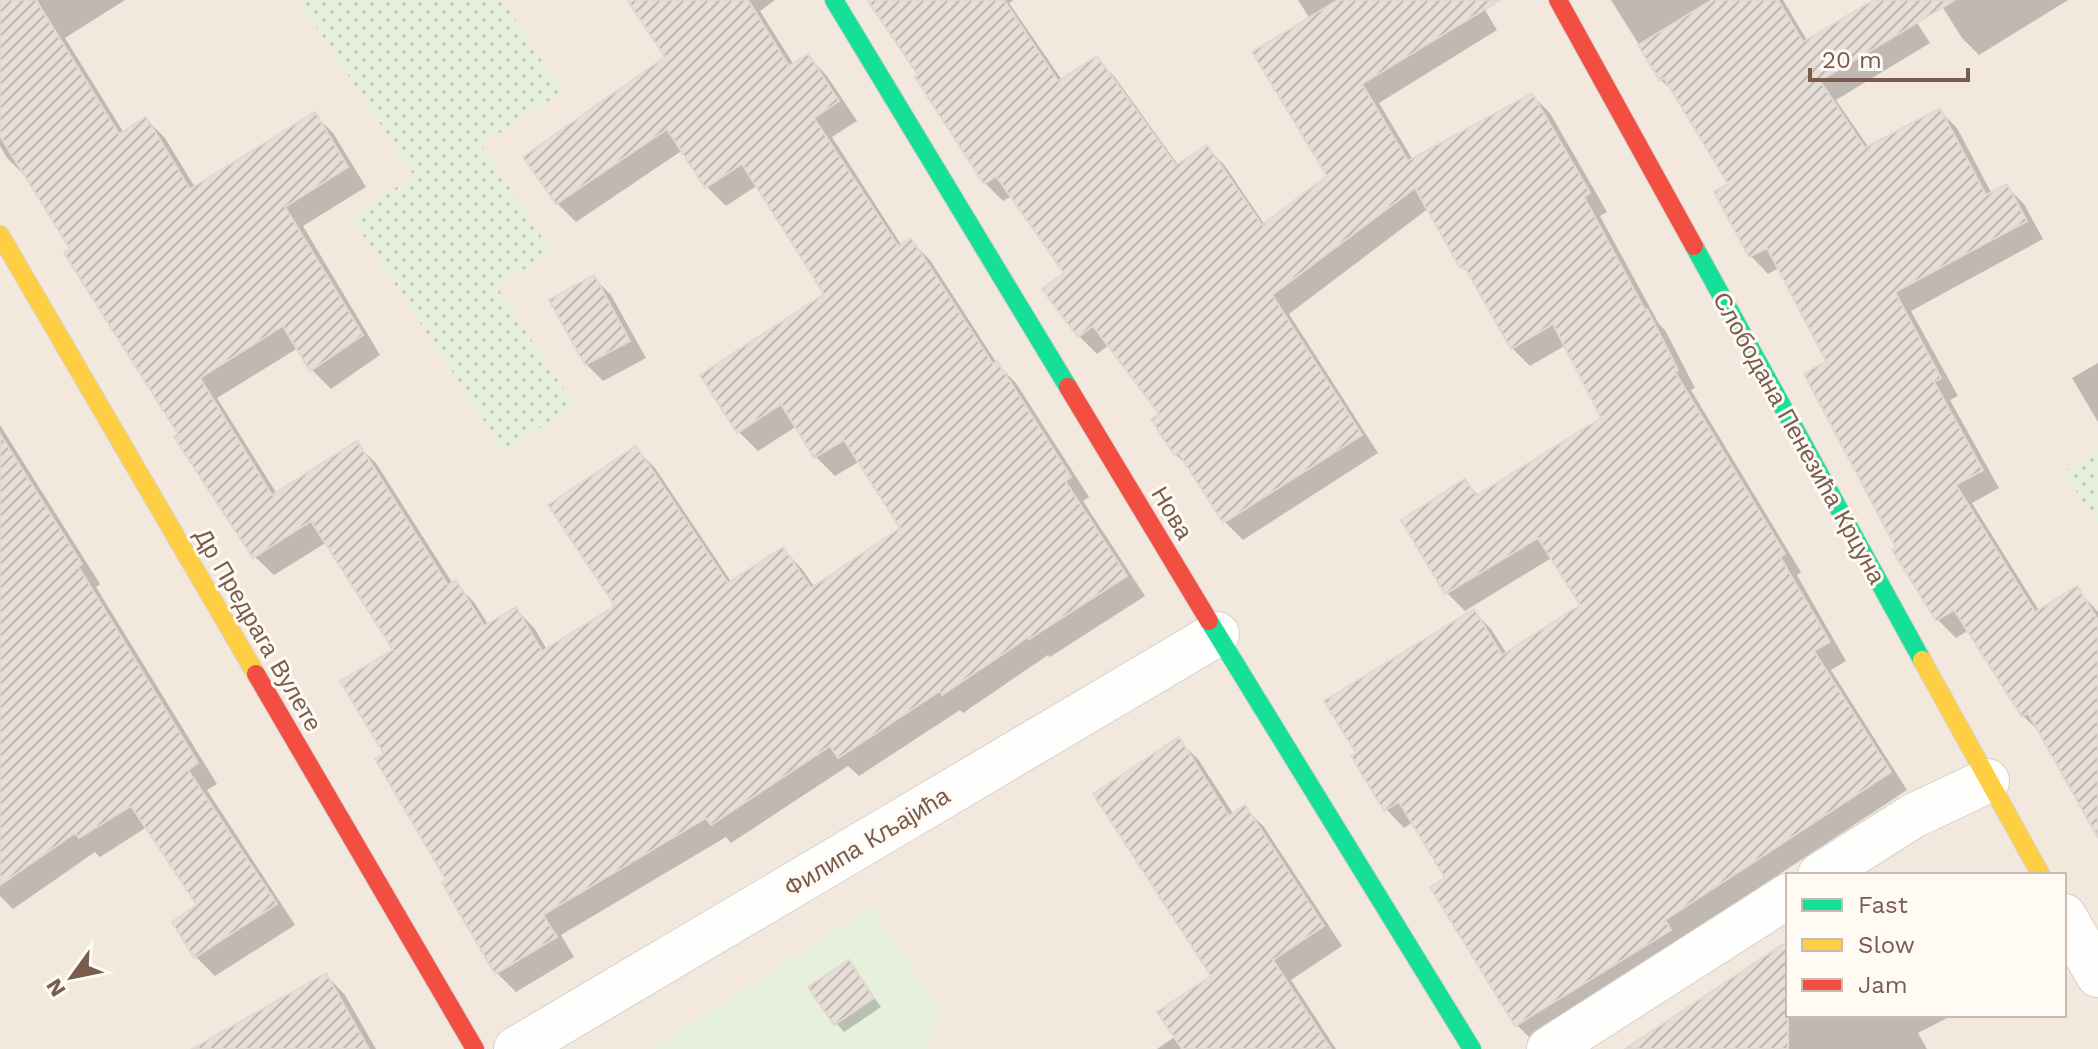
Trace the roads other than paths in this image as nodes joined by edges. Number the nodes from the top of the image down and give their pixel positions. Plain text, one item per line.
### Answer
1 (834, 0) edge
2 (1558, 0) edge
3 (0, 235) edge
4 (1217, 634) junction
5 (1987, 781) junction
6 (1823, 873) edge
7 (2040, 873) edge
8 (1786, 897) edge
9 (2066, 919) edge
10 (2098, 975) edge
11 (475, 1049) edge
12 (516, 1049) edge
13 (1472, 1049) edge
14 (1549, 1049) edge

1 - 4 street, Нова
2 - 5 street, Слободана Пенезића Крцуна
3 - 11 street, Др Предрага Вулете
4 - 12 street, Филипа Кљајића
4 - 13 street, Нова
5 - 6 street
5 - 7 street, Слободана Пенезића Крцуна
8 - 14 street
9 - 10 street

